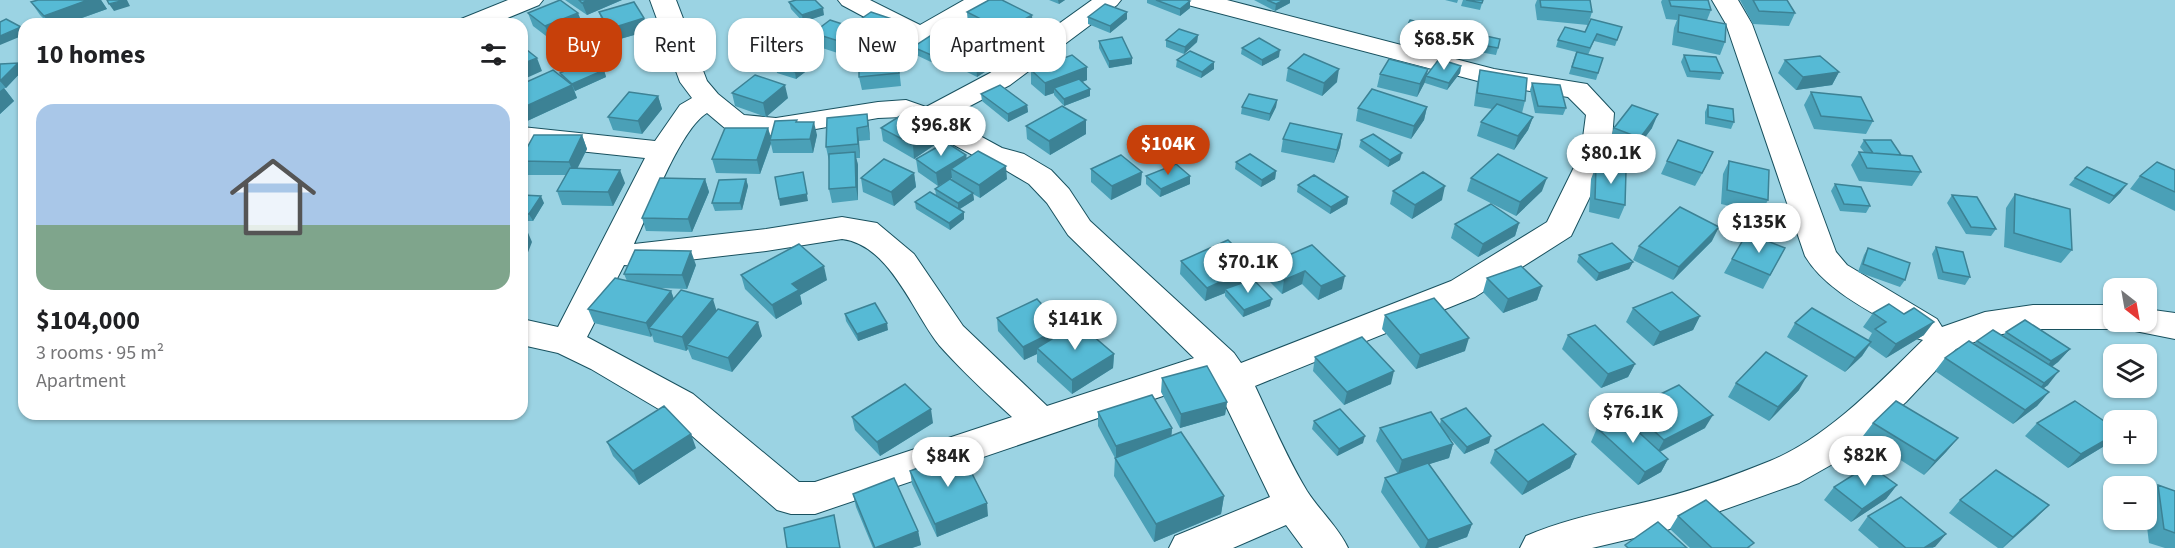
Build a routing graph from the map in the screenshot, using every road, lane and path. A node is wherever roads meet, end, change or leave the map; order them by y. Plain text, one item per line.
1 (530, 0) edge
2 (663, 0) edge
3 (851, 0) edge
4 (982, 0) edge
5 (1108, 0) edge
6 (1197, 0) edge
7 (1725, 0) edge
8 (485, 18) edge
9 (708, 100) junction
10 (926, 118) junction
11 (528, 137) edge
12 (663, 151) junction
13 (614, 253) junction
14 (2103, 317) edge
15 (2157, 323) edge
16 (2175, 326) edge
17 (528, 334) edge
18 (1944, 340) junction
19 (567, 342) junction
20 (1227, 371) junction
21 (1041, 422) junction
22 (1293, 505) junction
23 (1561, 544) edge
24 (1189, 548) edge
25 (1328, 548) edge

1 - 8 street
2 - 9 street
3 - 4 street
5 - 10 street
6 - 20 street
7 - 18 street
9 - 10 street
9 - 12 street
10 - 20 street
11 - 12 street
12 - 13 street
13 - 19 street
13 - 21 street
14 - 18 street
15 - 16 street
17 - 19 street
18 - 23 street
19 - 21 street
20 - 21 street
20 - 22 street
22 - 24 street
22 - 25 street

